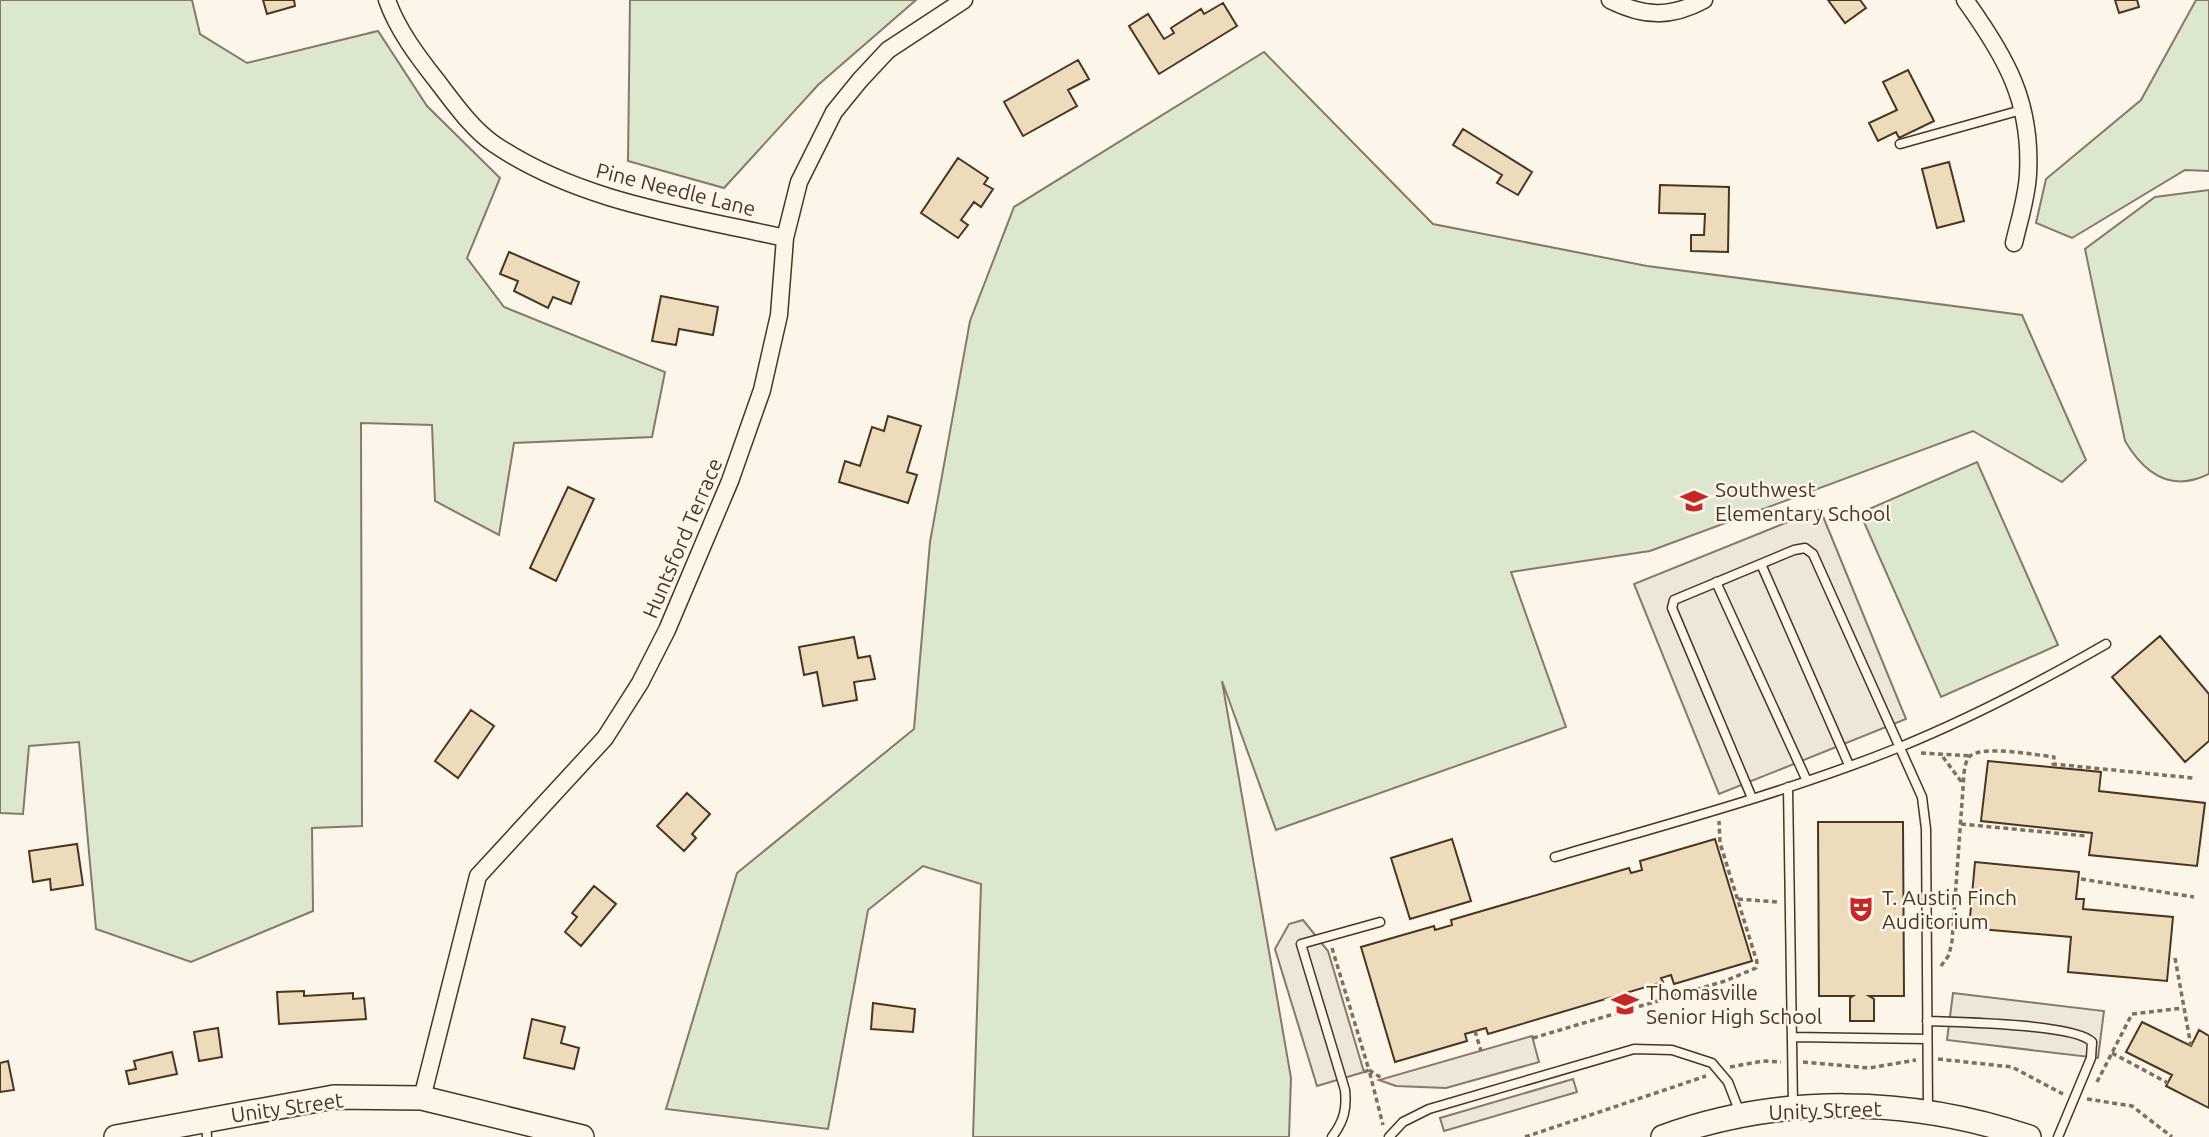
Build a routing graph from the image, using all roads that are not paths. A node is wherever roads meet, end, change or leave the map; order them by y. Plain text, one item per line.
1 (387, 0) edge
2 (964, 0) edge
3 (1610, 0) edge
4 (1704, 0) edge
5 (1965, 0) edge
6 (2025, 109) junction
7 (1900, 144) dead end
8 (785, 238) junction
9 (2014, 243) dead end
10 (1761, 564) junction
11 (1716, 582) junction
12 (2106, 644) dead end
13 (1899, 747) junction
14 (1849, 765) junction
15 (1807, 781) junction
16 (1788, 787) junction
17 (1752, 798) junction
18 (1555, 857) dead end
19 (1380, 922) dead end
20 (1927, 1020) junction
21 (1792, 1037) junction
22 (1927, 1039) junction
23 (422, 1098) junction
24 (1793, 1109) junction
25 (1928, 1112) junction
26 (1741, 1116) junction
27 (206, 1128) edge
28 (116, 1137) edge
29 (582, 1137) edge
30 (1332, 1137) edge
31 (1387, 1137) edge
32 (1663, 1137) edge
33 (2029, 1137) edge
34 (2058, 1137) edge

1 - 8 street, Pine Needle Lane
2 - 8 street, Huntsford Terrace
3 - 4 street
5 - 6 street
6 - 7 lane
6 - 9 street
8 - 23 street, Huntsford Terrace
10 - 11 lane
10 - 13 lane
10 - 14 lane
11 - 15 lane
11 - 17 lane
12 - 13 lane
13 - 14 lane
13 - 20 lane
14 - 15 lane
15 - 16 lane
16 - 17 lane
16 - 21 lane
17 - 18 lane
19 - 30 lane
20 - 22 lane
20 - 34 lane
21 - 22 lane
21 - 24 lane
22 - 25 lane
23 - 27 street, Unity Street
23 - 29 street, Unity Street
24 - 25 street, Unity Street
24 - 26 street, Unity Street
25 - 33 street, Unity Street
26 - 31 lane
26 - 32 street, Unity Street
27 - 28 street, Unity Street

